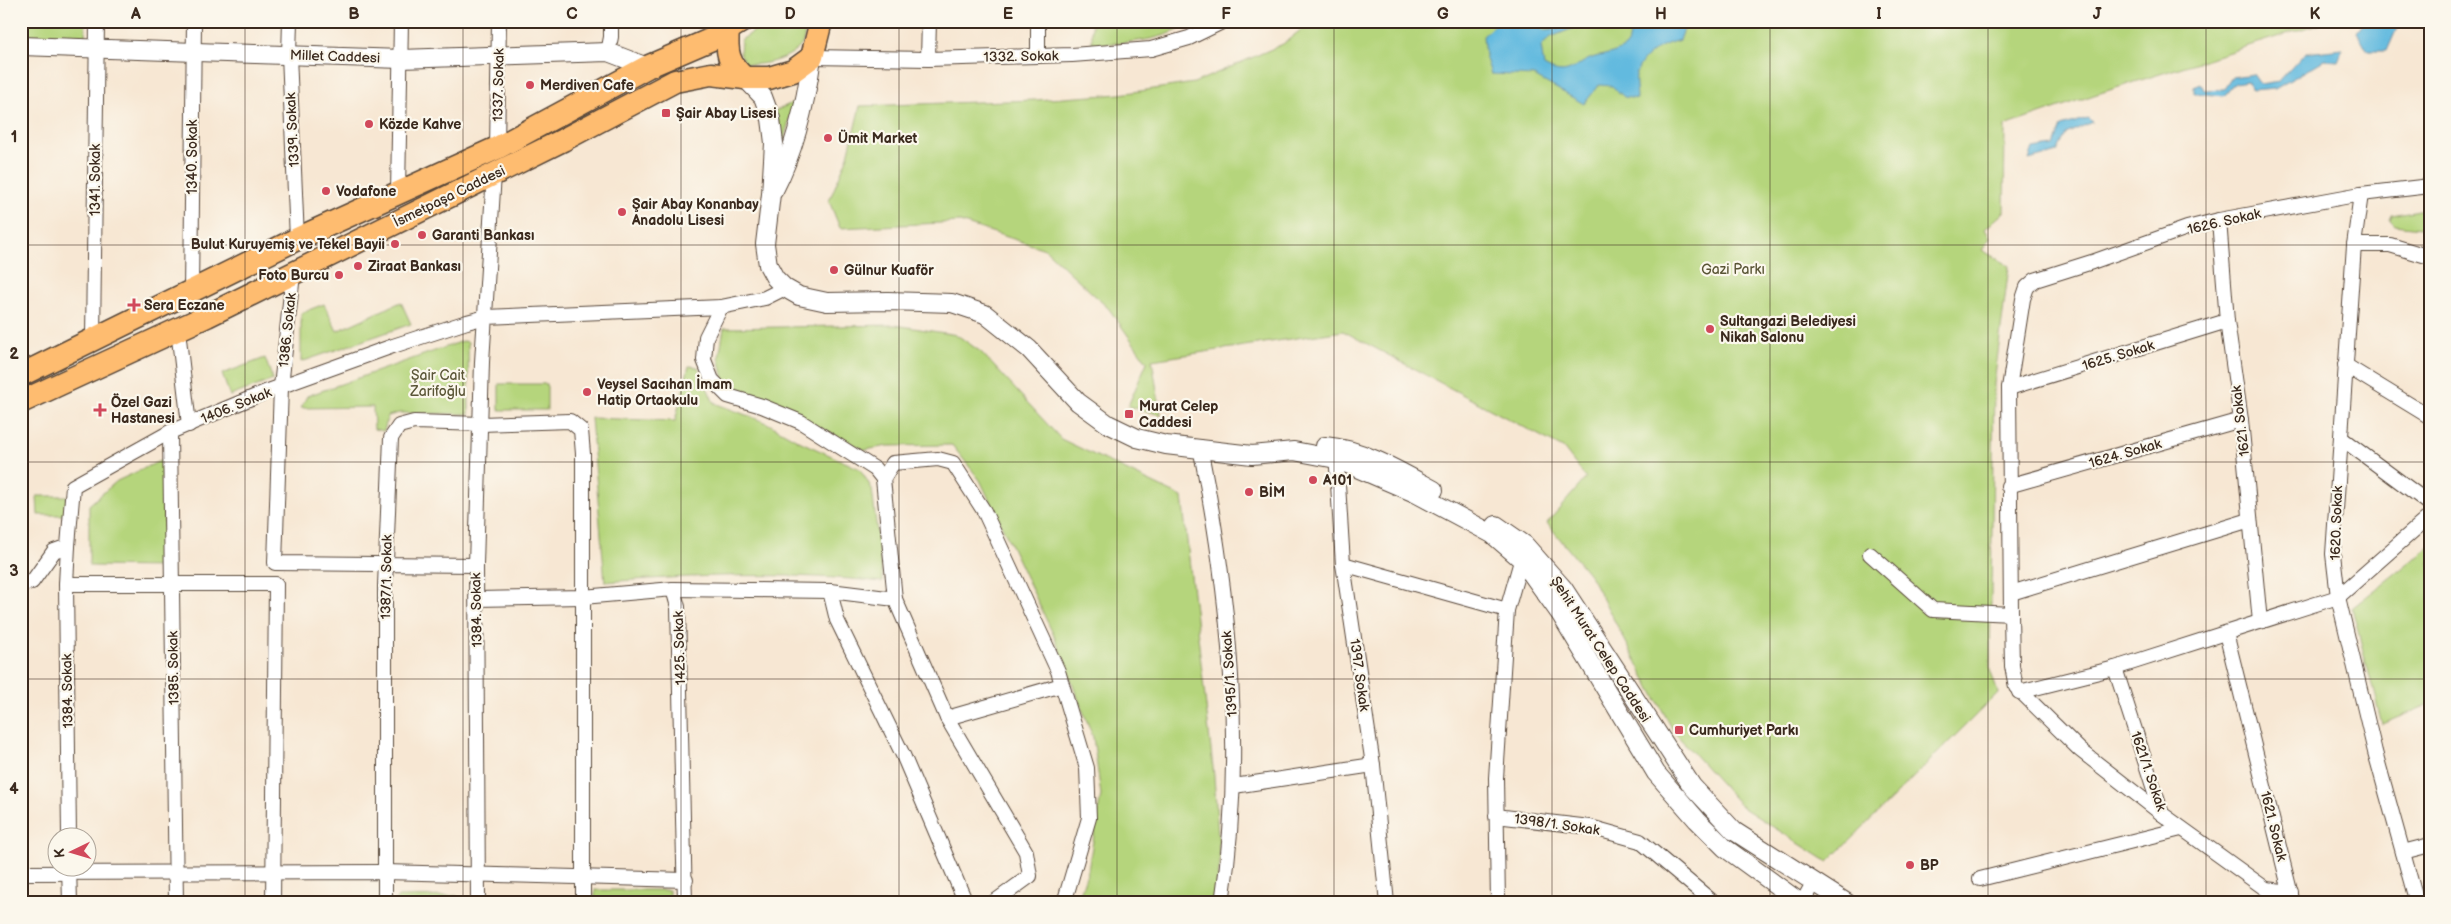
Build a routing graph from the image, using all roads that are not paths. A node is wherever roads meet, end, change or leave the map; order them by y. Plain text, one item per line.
1 (97, 21) edge
2 (194, 21) edge
3 (290, 21) edge
4 (401, 21) edge
5 (499, 21) edge
6 (612, 21) edge
7 (821, 21) edge
8 (929, 21) edge
9 (1038, 21) edge
10 (1224, 21) edge
11 (724, 28) edge
12 (21, 46) edge
13 (96, 48) junction
14 (193, 52) junction
15 (608, 52) junction
16 (289, 55) junction
17 (498, 56) junction
18 (1038, 56) junction
19 (812, 57) junction
20 (401, 59) junction
21 (928, 59) junction
22 (647, 67) junction
23 (745, 78) junction
24 (497, 148) junction
25 (494, 174) junction
26 (2430, 186) edge
27 (398, 192) junction
28 (772, 194) junction
29 (2361, 194) junction
30 (2220, 220) junction
31 (297, 239) junction
32 (2354, 245) junction
33 (2430, 257) edge
34 (293, 274) junction
35 (785, 288) junction
36 (191, 292) junction
37 (721, 307) junction
38 (486, 317) junction
39 (2227, 321) junction
40 (178, 330) junction
41 (93, 338) junction
42 (2345, 365) junction
43 (21, 375) edge
44 (281, 387) junction
45 (2010, 388) junction
46 (21, 402) edge
47 (2430, 417) edge
48 (2241, 420) junction
49 (482, 424) junction
50 (189, 425) junction
51 (170, 432) junction
52 (2341, 438) junction
53 (1200, 447) junction
54 (1336, 453) junction
55 (883, 479) junction
56 (2008, 486) junction
57 (2430, 504) edge
58 (2430, 516) edge
59 (2250, 520) junction
60 (68, 546) junction
61 (1523, 552) junction
62 (1870, 554) dead end
63 (275, 564) junction
64 (1343, 564) junction
65 (386, 565) junction
66 (476, 565) junction
67 (21, 584) edge
68 (66, 584) junction
69 (172, 584) junction
70 (276, 584) junction
71 (673, 589) junction
72 (830, 591) junction
73 (2011, 593) junction
74 (583, 597) junction
75 (2338, 597) junction
76 (477, 599) junction
77 (895, 599) junction
78 (1507, 610) junction
79 (2011, 614) junction
80 (2260, 622) junction
81 (2226, 633) junction
82 (2116, 668) junction
83 (1062, 685) junction
84 (2019, 692) junction
85 (946, 718) junction
86 (1373, 765) junction
87 (1234, 786) junction
88 (2162, 814) junction
89 (1496, 816) junction
90 (69, 826) edge
91 (2182, 829) junction
92 (2430, 845) edge
93 (2404, 852) junction
94 (98, 870) edge
95 (48, 871) edge
96 (176, 872) junction
97 (272, 872) junction
98 (385, 872) junction
99 (21, 873) edge
100 (69, 876) edge
101 (478, 876) junction
102 (583, 878) junction
103 (1980, 879) dead end
104 (686, 880) junction
105 (1813, 883) junction
106 (2292, 898) edge
107 (70, 903) edge
108 (176, 903) edge
109 (273, 903) edge
110 (385, 903) edge
111 (478, 903) edge
112 (583, 903) edge
113 (685, 903) edge
114 (966, 903) edge
115 (993, 903) edge
116 (1064, 903) edge
117 (1222, 903) edge
118 (1387, 903) edge
119 (1498, 903) edge
120 (1714, 903) edge
121 (1801, 903) edge
122 (1847, 903) edge
123 (2417, 903) edge

1 - 13 street, 1341. Sokak
2 - 14 street, 1340. Sokak
3 - 16 street, 1339. Sokak
4 - 20 street
5 - 17 street, 1337. Sokak
6 - 15 street
7 - 19 main road
8 - 21 street
9 - 18 street
10 - 18 street, 1332. Sokak
11 - 22 main road, İsmetpaşa Caddesi
11 - 23 main road
12 - 13 street, Millet Caddesi
13 - 14 street, Millet Caddesi
13 - 41 street, 1341. Sokak
14 - 16 street, Millet Caddesi
14 - 36 street, 1340. Sokak
15 - 17 street, Millet Caddesi
15 - 22 street, Millet Caddesi
16 - 20 street, Millet Caddesi
16 - 31 street, 1339. Sokak
17 - 20 street, Millet Caddesi
17 - 24 street, 1337. Sokak
18 - 21 street, 1332. Sokak
19 - 21 street, 1332. Sokak
19 - 23 main road, İsmetpaşa Caddesi
19 - 28 street
20 - 27 street
22 - 24 main road, İsmetpaşa Caddesi
23 - 25 main road, İsmetpaşa Caddesi
23 - 28 street
24 - 27 main road, İsmetpaşa Caddesi
25 - 34 main road, İsmetpaşa Caddesi
25 - 38 street, 1384. Sokak
26 - 29 street, 1626. Sokak
27 - 31 main road, İsmetpaşa Caddesi
28 - 35 street, Şehit Murat Celep Caddesi
29 - 30 street, 1626. Sokak
29 - 32 street, 1620. Sokak
30 - 39 street, 1621. Sokak
30 - 45 street, 1626. Sokak
31 - 36 main road, İsmetpaşa Caddesi
32 - 33 street
32 - 42 street, 1620. Sokak
34 - 40 main road, İsmetpaşa Caddesi
34 - 44 street, 1386. Sokak
35 - 37 street
35 - 53 street, Şehit Murat Celep Caddesi
36 - 41 main road, İsmetpaşa Caddesi
37 - 38 street
37 - 55 street
38 - 44 street, 1406. Sokak
38 - 49 street, 1384. Sokak
39 - 45 street, 1625. Sokak
39 - 48 street, 1621. Sokak
40 - 46 main road, İsmetpaşa Caddesi
40 - 50 street
41 - 43 main road, İsmetpaşa Caddesi
42 - 47 street
42 - 52 street, 1620. Sokak
44 - 50 street, 1406. Sokak
44 - 63 street, 1386. Sokak
45 - 56 street
48 - 56 street, 1624. Sokak
48 - 59 street, 1621. Sokak
49 - 65 street, 1387/1. Sokak
49 - 66 street, 1384. Sokak
49 - 74 street, 1387/1. Sokak
50 - 51 street, 1406. Sokak
51 - 60 street, 1406. Sokak
51 - 69 street, 1385. Sokak
52 - 57 street
52 - 75 street, 1620. Sokak
53 - 54 street, Şehit Murat Celep Caddesi
53 - 87 street, 1395/1. Sokak
54 - 61 street, Şehit Murat Celep Caddesi
54 - 64 street, 1397. Sokak
55 - 77 street
55 - 83 street
56 - 73 street
58 - 75 street
59 - 73 street
59 - 80 street, 1621. Sokak
60 - 67 street
60 - 68 street, 1384. Sokak
61 - 78 street
61 - 105 street, Şehit Murat Celep Caddesi
61 - 121 street, Şehit Murat Celep Caddesi
62 - 79 street
63 - 65 street
63 - 70 street, 1386. Sokak
64 - 78 street
64 - 86 street, 1397. Sokak
65 - 66 street
65 - 98 street, 1387/1. Sokak
66 - 76 street, 1384. Sokak
68 - 69 street
68 - 90 street, 1384. Sokak
69 - 70 street
69 - 96 street, 1385. Sokak
70 - 97 street, 1386. Sokak
71 - 72 street
71 - 74 street
71 - 104 street, 1425. Sokak
72 - 77 street
72 - 114 street
73 - 79 street
74 - 76 street
74 - 102 street
75 - 80 street
75 - 93 street, 1620. Sokak
76 - 101 street, 1384. Sokak
77 - 85 street
78 - 89 street
79 - 84 street
80 - 81 street
81 - 82 street
81 - 106 street, 1621. Sokak
82 - 84 street
82 - 88 street, 1621/1. Sokak
83 - 85 street
83 - 116 street
84 - 88 street
85 - 115 street
86 - 87 street
86 - 118 street, 1397. Sokak
87 - 117 street, 1395/1. Sokak
88 - 91 street, 1621/1. Sokak
89 - 119 street
89 - 120 street, 1398/1. Sokak
91 - 103 street
91 - 106 street, 1621/1. Sokak
92 - 93 street
93 - 123 street, 1620. Sokak
94 - 96 street
95 - 99 street
96 - 97 street
96 - 108 street, 1385. Sokak
97 - 98 street
97 - 109 street, 1386. Sokak
98 - 101 street
98 - 110 street, 1387/1. Sokak
100 - 107 street
101 - 102 street
101 - 111 street, 1384. Sokak
102 - 104 street
102 - 112 street
104 - 113 street, 1425. Sokak
105 - 121 street
105 - 122 street, Şehit Murat Celep Caddesi

